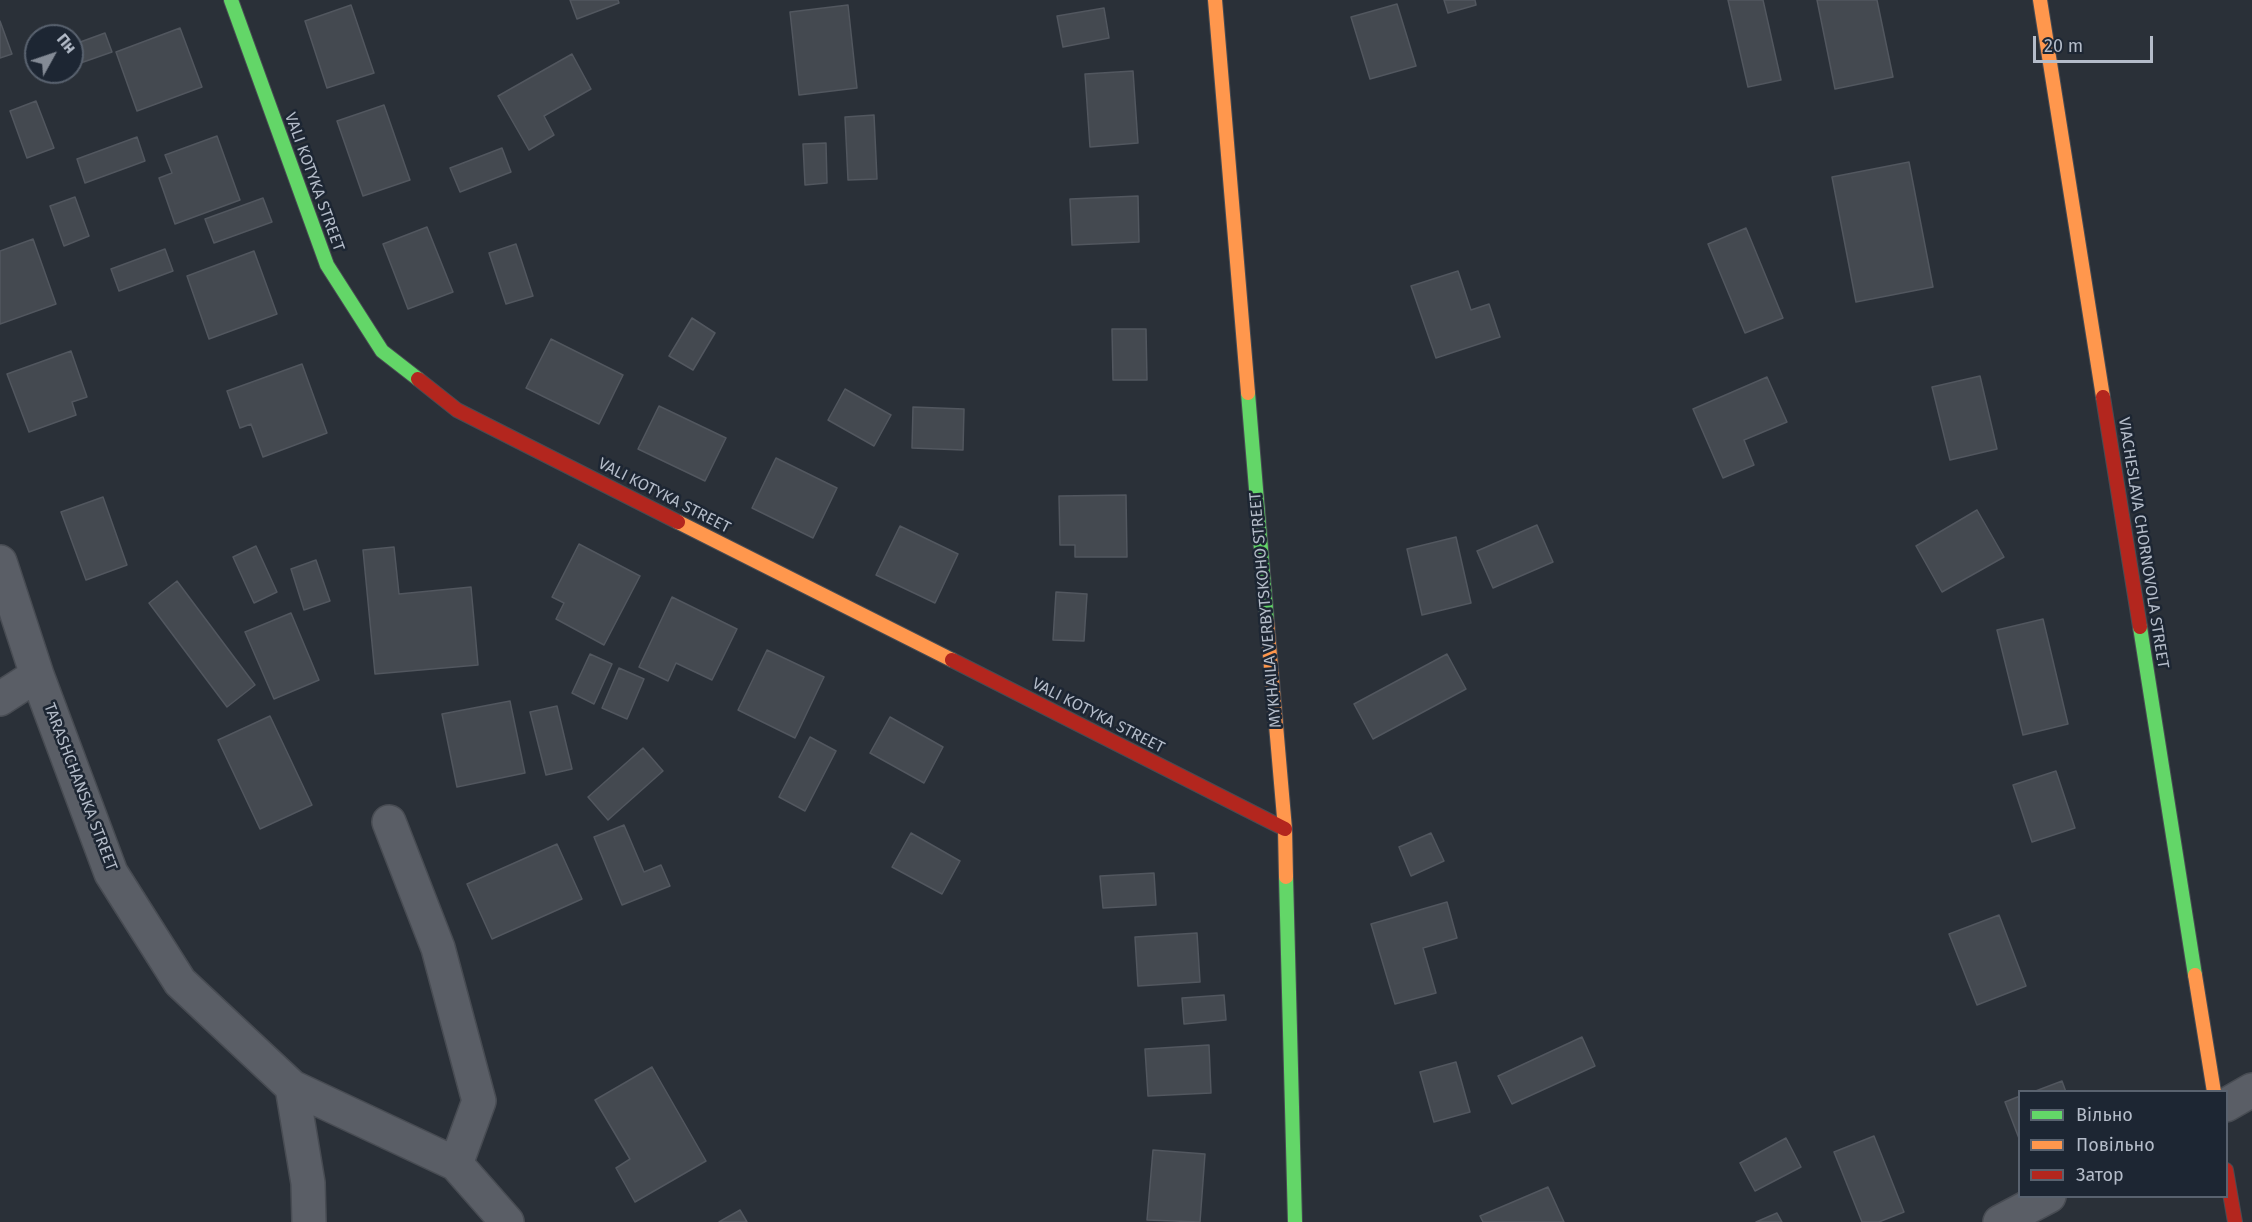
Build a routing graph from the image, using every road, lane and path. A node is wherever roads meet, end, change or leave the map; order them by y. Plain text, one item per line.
1 (231, 0) edge
2 (1215, 0) edge
3 (2040, 0) edge
4 (0, 562) edge
5 (36, 675) junction
6 (0, 699) edge
7 (389, 822) dead end
8 (1285, 828) junction
9 (292, 1088) junction
10 (2214, 1090) edge
11 (2252, 1090) edge
12 (2228, 1104) edge
13 (456, 1164) junction
14 (2228, 1182) edge
15 (2047, 1198) edge
16 (309, 1222) edge
17 (507, 1222) edge
18 (1295, 1222) edge
19 (2000, 1222) edge
20 (2235, 1222) edge

1 - 8 street, VALI KOTYKA STREET
2 - 8 street, MYKHAILA VERBYTSKOHO STREET
3 - 10 street, VIACHESLAVA CHORNOVOLA STREET
4 - 5 street, TARASHCHANSKA STREET
5 - 6 street
5 - 9 street, TARASHCHANSKA STREET
7 - 13 street
8 - 18 street, MYKHAILA VERBYTSKOHO STREET
9 - 13 street, TARASHCHANSKA STREET
9 - 16 street
11 - 12 street
13 - 17 street, TARASHCHANSKA STREET
14 - 20 street
15 - 19 street

